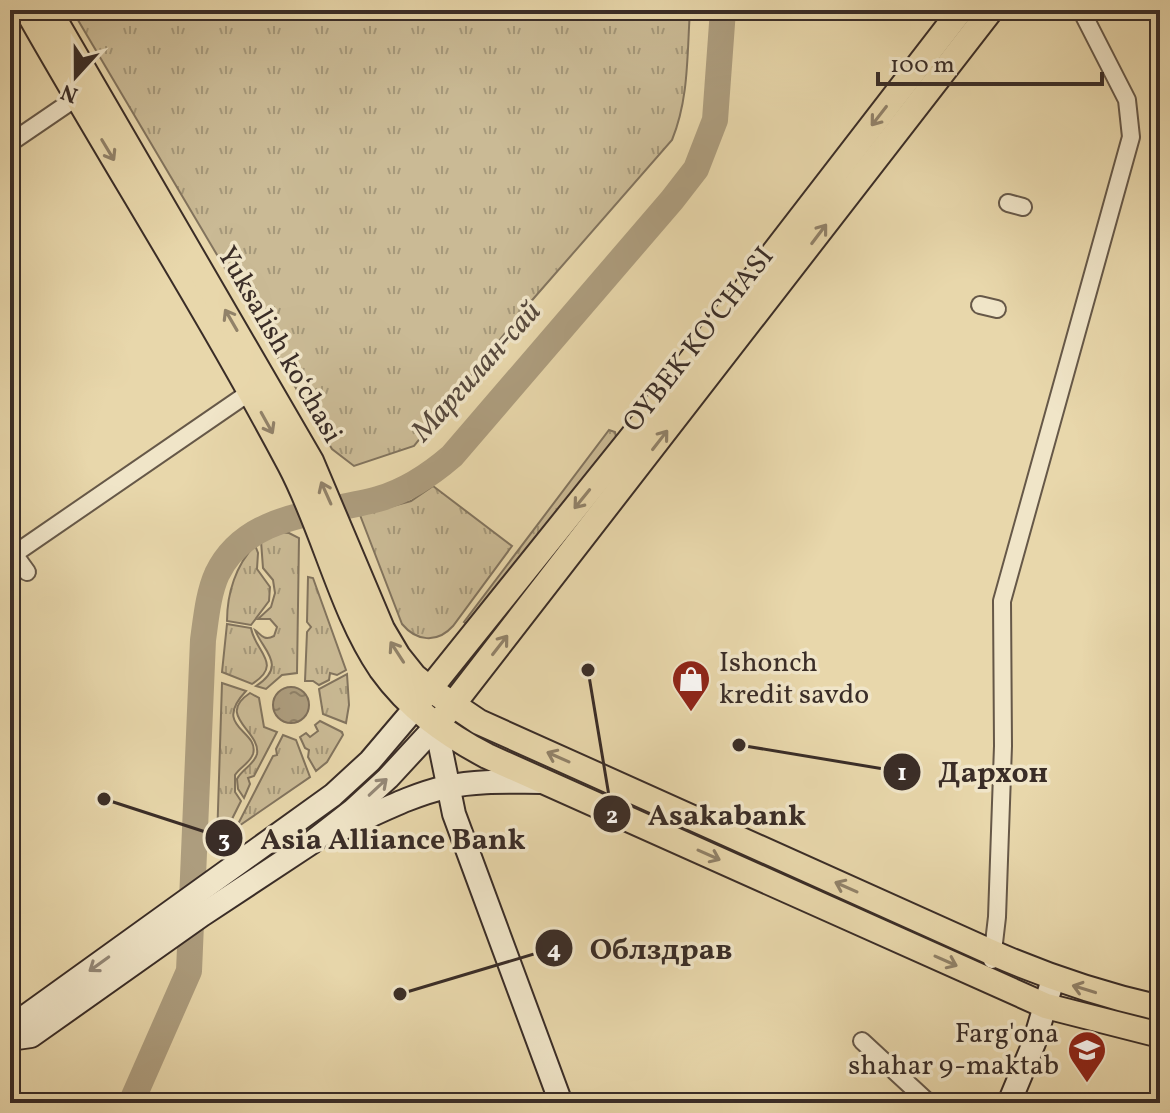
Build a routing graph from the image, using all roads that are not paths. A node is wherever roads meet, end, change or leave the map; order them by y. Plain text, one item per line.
1 (27, 10) edge
2 (49, 10) edge
3 (961, 10) edge
4 (991, 10) edge
5 (1081, 10) edge
6 (76, 98) junction
7 (10, 143) edge
8 (250, 392) junction
9 (302, 464) junction
10 (12, 556) edge
11 (27, 572) dead end
12 (422, 699) junction
13 (452, 706) junction
14 (436, 726) junction
15 (545, 782) junction
16 (447, 787) junction
17 (311, 843) junction
18 (993, 953) junction
19 (1053, 979) junction
20 (991, 981) junction
21 (1046, 1006) junction
22 (1160, 1008) edge
23 (1160, 1035) edge
24 (12, 1038) edge
25 (862, 1041) dead end
26 (561, 1103) edge
27 (929, 1103) edge
28 (1009, 1103) edge

1 - 6 main road, Yuksalish koʻchasi
9 -> 2 main road, Yuksalish koʻchasi
3 -> 12 main road, OYBEK KO‘CHASI
13 -> 4 main road, OYBEK KO‘CHASI
5 - 18 street
6 - 7 street
6 -> 8 main road, Yuksalish koʻchasi
8 -> 9 main road, Yuksalish koʻchasi
8 - 10 street
9 - 12 main road, Yuksalish koʻchasi
10 - 11 street
12 - 13 main road, Yuksalish koʻchasi
12 - 14 main road
12 -> 24 main road
13 - 14 main road, OYBEK KO‘CHASI
18 -> 13 main road, Yuksalish koʻchasi
14 - 15 main road
14 - 16 main road
17 -> 14 main road
15 - 16 main road
15 -> 20 main road
16 - 17 main road
16 - 26 main road
17 - 24 main road
18 - 19 main road, Yuksalish koʻchasi
18 - 20 street
19 - 21 main road
22 -> 19 main road, Yuksalish koʻchasi
20 - 21 main road
21 - 23 main road
21 - 28 main road
25 - 27 street

